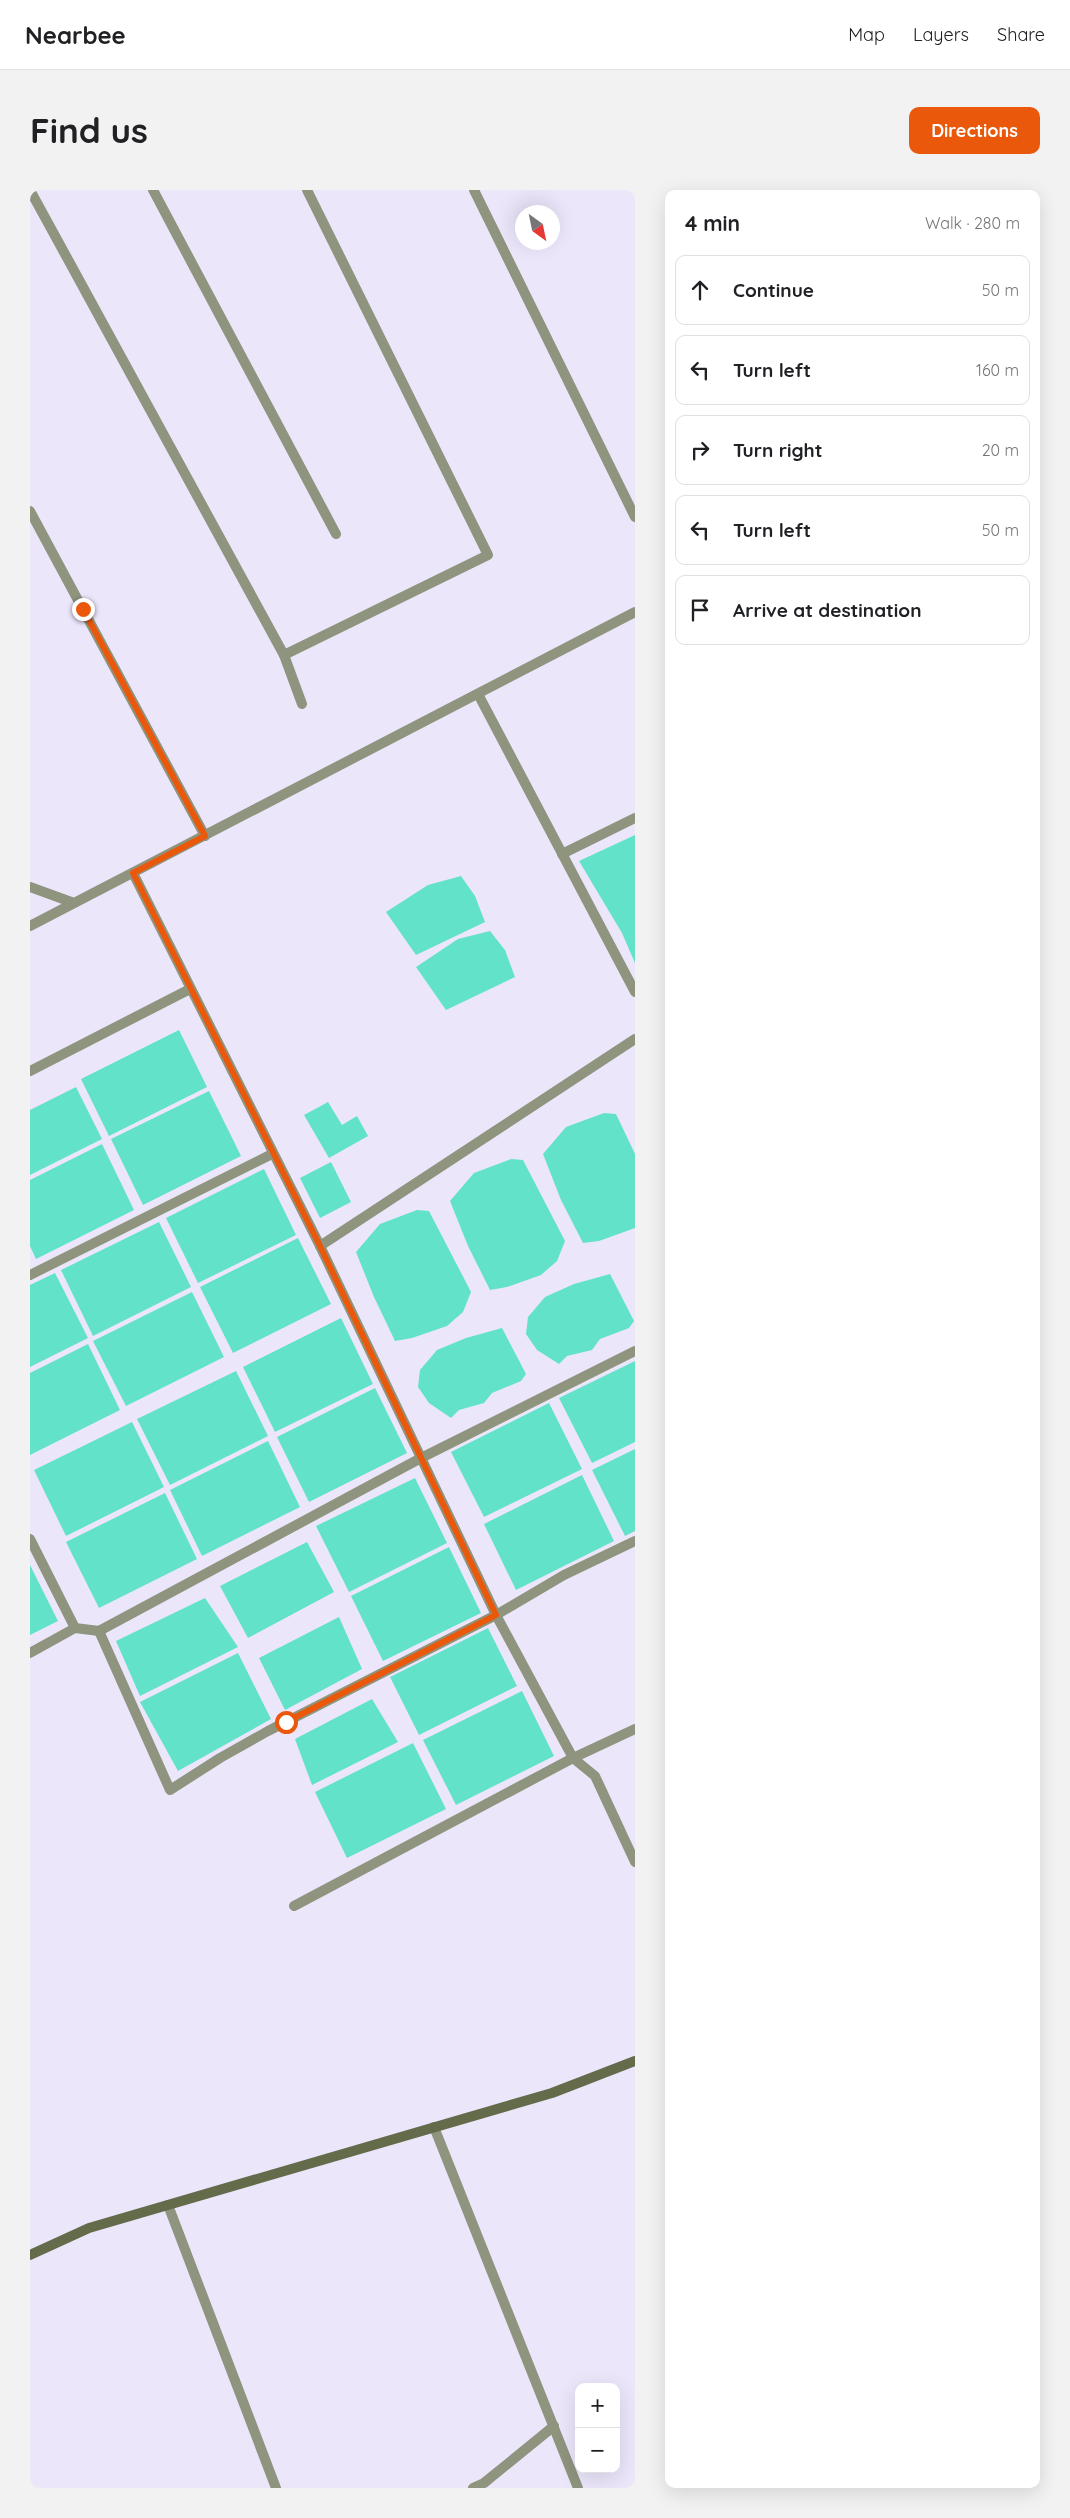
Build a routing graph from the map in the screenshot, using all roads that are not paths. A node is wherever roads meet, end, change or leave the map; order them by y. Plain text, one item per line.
1 (30, 190) edge
2 (153, 190) edge
3 (307, 190) edge
4 (474, 190) edge
5 (30, 511) edge
6 (635, 517) edge
7 (336, 534) dead end
8 (635, 612) edge
9 (284, 656) junction
10 (478, 694) junction
11 (302, 704) dead end
12 (635, 818) edge
13 (205, 836) junction
14 (562, 854) junction
15 (133, 873) junction
16 (30, 887) edge
17 (74, 903) junction
18 (30, 926) edge
19 (190, 989) junction
20 (635, 992) edge
21 (635, 1039) edge
22 (30, 1071) edge
23 (272, 1154) junction
24 (320, 1246) junction
25 (30, 1275) edge
26 (635, 1351) edge
27 (421, 1458) junction
28 (30, 1539) edge
29 (635, 1541) edge
30 (496, 1615) junction
31 (75, 1628) junction
32 (99, 1632) junction
33 (30, 1653) edge
34 (635, 1728) edge
35 (573, 1758) junction
36 (635, 1862) edge
37 (294, 1906) dead end
38 (635, 2061) edge
39 (434, 2127) junction
40 (168, 2205) junction
41 (30, 2255) edge
42 (554, 2426) junction
43 (276, 2488) edge
44 (473, 2488) edge
45 (578, 2488) edge

1 - 9 street
2 - 7 street
3 - 9 street
4 - 6 street
5 - 13 street
8 - 10 street
9 - 11 street
10 - 13 street
10 - 14 street
12 - 14 street
13 - 15 street
14 - 20 street
15 - 17 street
15 - 19 street
16 - 17 street
17 - 18 street
19 - 22 street
19 - 23 street
21 - 24 street
23 - 24 street
23 - 25 street
24 - 27 street
26 - 27 street
27 - 30 street
27 - 32 street
28 - 31 street
29 - 30 street
30 - 32 street
30 - 35 street
31 - 32 street
31 - 33 street
34 - 35 street
35 - 36 street
35 - 37 street
38 - 39 street
39 - 40 street
39 - 42 street
40 - 41 street
40 - 43 street
42 - 44 street
42 - 45 street

